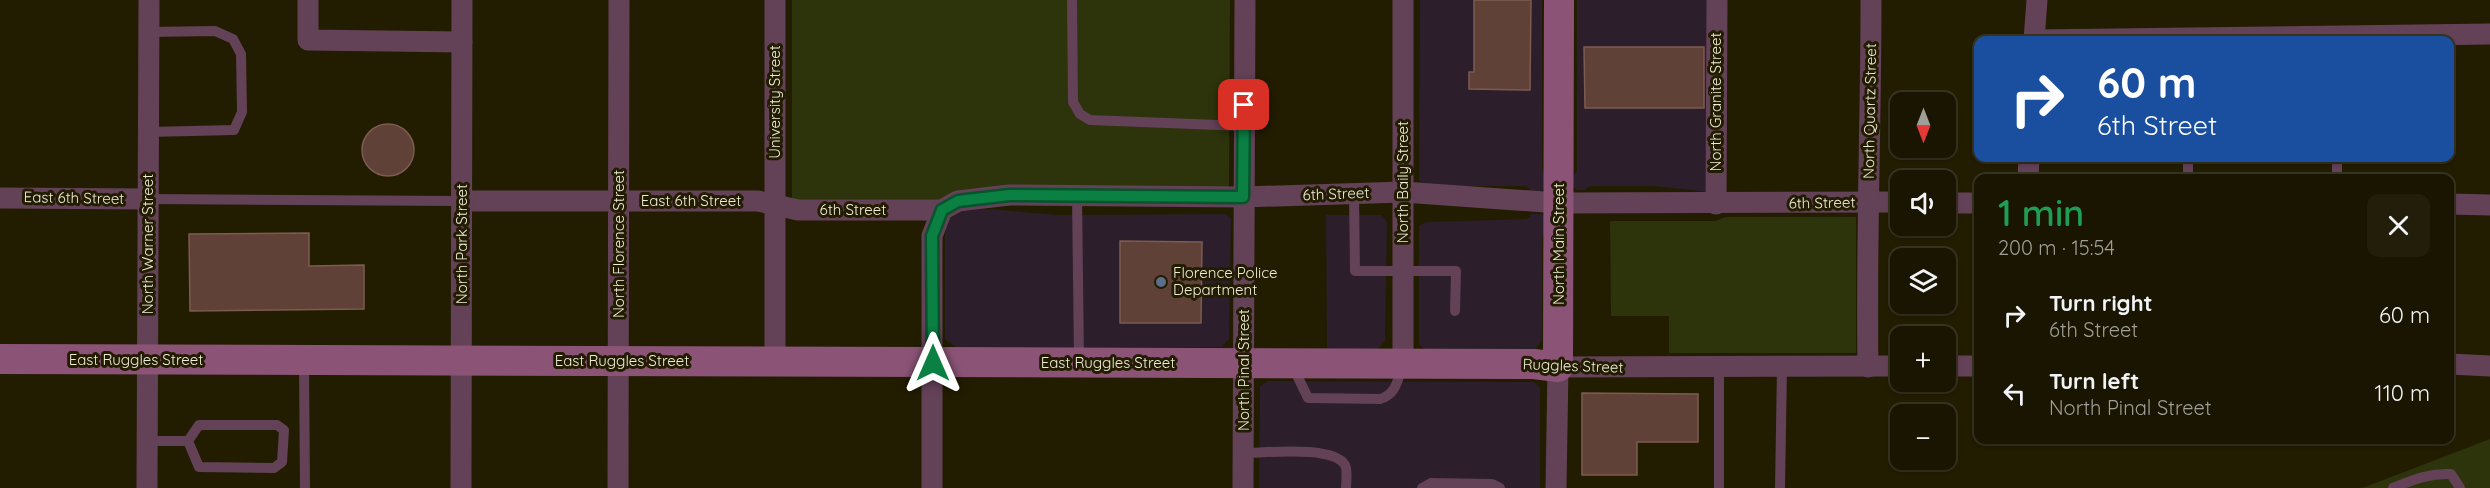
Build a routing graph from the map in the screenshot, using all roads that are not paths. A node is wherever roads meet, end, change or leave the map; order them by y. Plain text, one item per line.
1 (149, 0) edge
2 (308, 0) edge
3 (462, 0) edge
4 (620, 0) edge
5 (775, 0) edge
6 (1072, 0) edge
7 (1245, 0) edge
8 (1403, 0) edge
9 (1559, 0) edge
10 (1717, 0) edge
11 (1872, 0) edge
12 (2037, 0) edge
13 (149, 32) junction
14 (2490, 34) edge
15 (2034, 36) edge
16 (2427, 36) edge
17 (462, 42) junction
18 (1244, 126) junction
19 (148, 132) junction
20 (1403, 192) junction
21 (1354, 194) junction
22 (1077, 196) junction
23 (1243, 197) junction
24 (0, 198) edge
25 (148, 199) junction
26 (462, 201) junction
27 (620, 201) junction
28 (1868, 202) junction
29 (1890, 202) edge
30 (1559, 203) junction
31 (1956, 203) edge
32 (1974, 203) edge
33 (1716, 204) junction
34 (2454, 204) edge
35 (775, 205) junction
36 (2490, 205) edge
37 (942, 210) junction
38 (1403, 271) junction
39 (1455, 310) dead end
40 (0, 360) edge
41 (148, 360) junction
42 (304, 360) junction
43 (461, 360) junction
44 (618, 361) junction
45 (776, 362) junction
46 (933, 363) junction
47 (1079, 363) junction
48 (1245, 363) junction
49 (2454, 364) edge
50 (1402, 365) junction
51 (1890, 366) edge
52 (1956, 366) edge
53 (1974, 366) edge
54 (2490, 366) edge
55 (1558, 367) junction
56 (1782, 367) junction
57 (1868, 367) junction
58 (1719, 368) junction
59 (147, 441) junction
60 (188, 441) junction
61 (1243, 453) junction
62 (147, 488) edge
63 (305, 488) edge
64 (461, 488) edge
65 (618, 488) edge
66 (932, 488) edge
67 (1243, 488) edge
68 (1346, 488) edge
69 (1422, 488) edge
70 (1500, 488) edge
71 (1556, 488) edge
72 (1719, 488) edge
73 (1780, 488) edge
74 (2393, 488) edge
75 (2460, 488) edge

1 - 13 street, North Warner Street
2 - 17 street
3 - 17 street, North Park Street
4 - 27 street, North Florence Street
5 - 35 street, University Street
6 - 18 lane
7 - 18 street, North Pinal Street
8 - 20 street, North Baily Street
9 - 30 street, North Main Street
10 - 33 street, North Granite Street
11 - 28 street, North Quartz Street
12 - 15 street
13 - 19 street, North Warner Street
13 - 19 lane
14 - 16 street
17 - 26 street, North Park Street
18 - 23 street, North Pinal Street
19 - 25 street, North Warner Street
20 - 21 street, 6th Street
20 - 30 street, 6th Street
20 - 38 street, North Baily Street
21 - 23 street, 6th Street
21 - 38 lane
22 - 23 street, 6th Street
22 - 37 street, 6th Street
22 - 47 lane
23 - 48 street, North Pinal Street
24 - 25 street, East 6th Street
25 - 26 lane
25 - 41 street, North Warner Street
26 - 27 street, East 6th Street
26 - 43 street, North Park Street
27 - 35 street, East 6th Street
27 - 44 street, North Florence Street
28 - 29 street, 6th Street
28 - 33 street, 6th Street
28 - 57 street, North Quartz Street
30 - 33 street, 6th Street
30 - 55 street, North Main Street
31 - 32 street
34 - 36 street
35 - 37 street, 6th Street
35 - 45 street, University Street
37 - 46 street
38 - 39 lane
38 - 50 street, North Baily Street
40 - 41 street, East Ruggles Street
41 - 42 street, East Ruggles Street
41 - 59 street, North Warner Street
42 - 43 street, East Ruggles Street
42 - 63 lane
43 - 44 street, East Ruggles Street
43 - 64 street, North Park Street
44 - 45 street, East Ruggles Street
44 - 65 street, North Florence Street
45 - 46 street, East Ruggles Street
46 - 47 street, East Ruggles Street
46 - 66 street
47 - 48 street, East Ruggles Street
48 - 50 street, Ruggles Street
48 - 61 street, North Pinal Street
49 - 54 street
50 - 55 street, Ruggles Street
51 - 57 street, Ruggles Street
52 - 53 street
55 - 58 street, Ruggles Street
55 - 71 street, North Main Street
56 - 57 street, Ruggles Street
56 - 58 street, Ruggles Street
56 - 73 lane
58 - 72 lane
59 - 60 lane
59 - 62 street, North Warner Street
60 - 60 lane
61 - 67 street, North Pinal Street
61 - 68 lane
69 - 70 lane
74 - 75 lane

